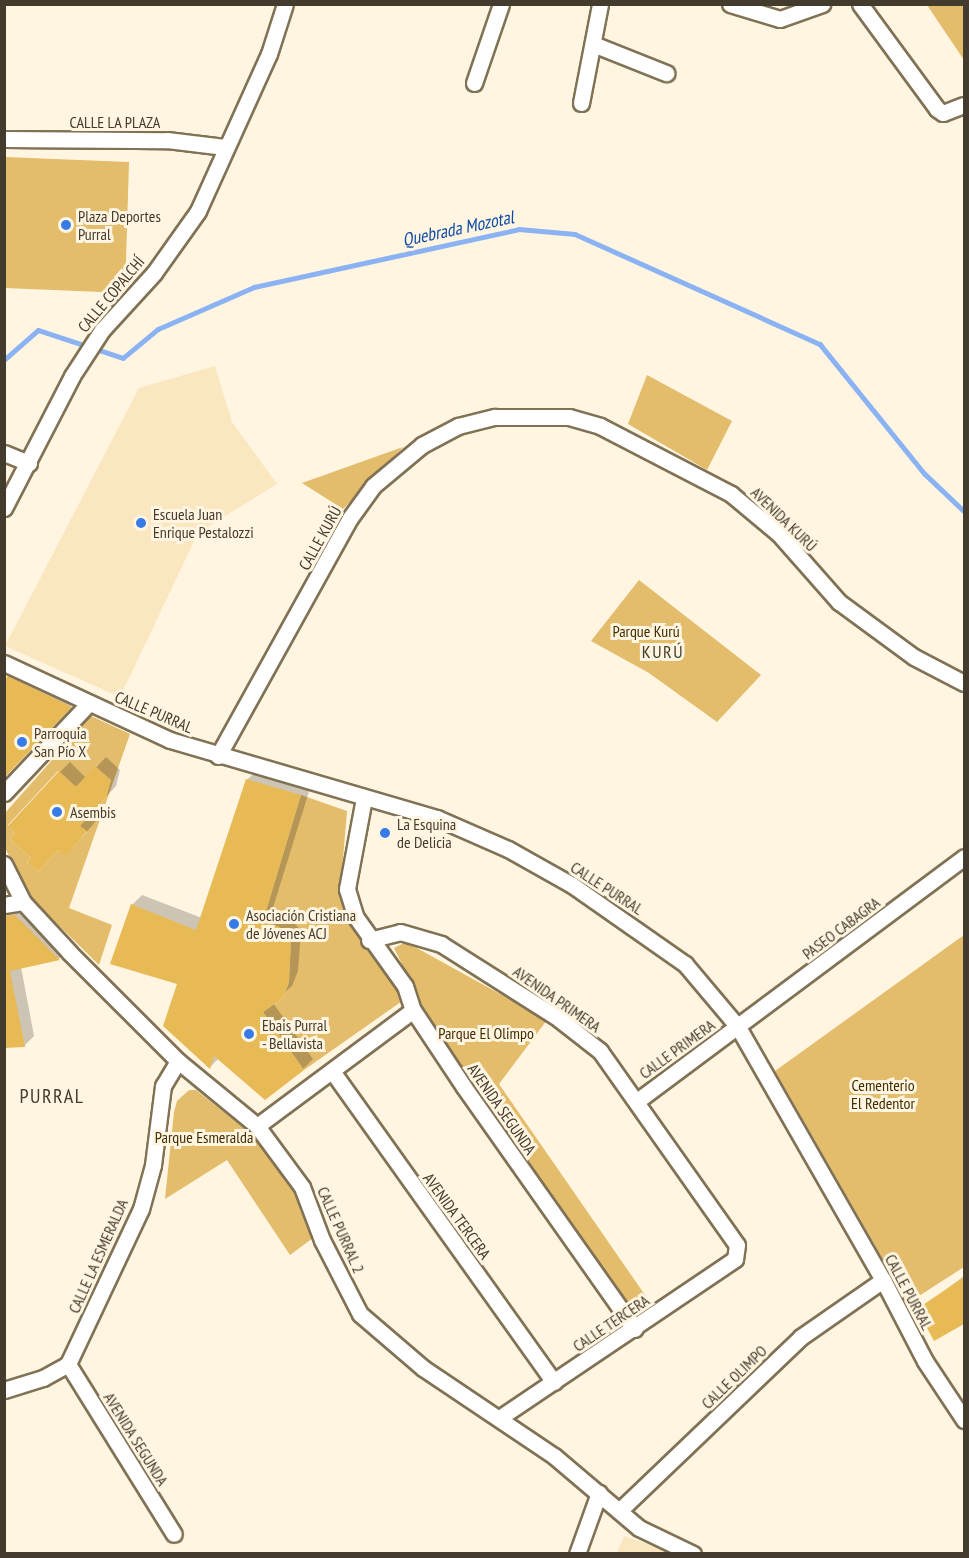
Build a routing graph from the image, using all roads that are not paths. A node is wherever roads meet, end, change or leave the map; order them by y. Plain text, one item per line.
1 (285, 4) edge
2 (501, 4) edge
3 (600, 4) edge
4 (730, 4) edge
5 (822, 4) edge
6 (860, 4) edge
7 (592, 44) junction
8 (666, 73) dead end
9 (474, 83) dead end
10 (581, 103) dead end
11 (964, 105) edge
12 (4, 139) edge
13 (225, 147) junction
14 (520, 415) joint
15 (4, 453) edge
16 (29, 463) junction
17 (4, 508) edge
18 (4, 663) edge
19 (964, 683) edge
20 (88, 703) junction
21 (218, 756) junction
22 (4, 794) edge
23 (364, 798) junction
24 (964, 857) edge
25 (4, 864) edge
26 (23, 902) junction
27 (4, 905) edge
28 (369, 940) junction
29 (413, 1011) junction
30 (738, 1027) junction
31 (178, 1061) junction
32 (332, 1071) junction
33 (637, 1101) junction
34 (257, 1126) junction
35 (738, 1253) joint
36 (883, 1280) junction
37 (635, 1329) junction
38 (68, 1364) junction
39 (554, 1382) junction
40 (4, 1390) edge
41 (499, 1418) junction
42 (964, 1420) edge
43 (599, 1493) junction
44 (619, 1511) junction
45 (174, 1534) dead end
46 (577, 1554) edge
47 (693, 1554) edge

1 - 13 street, CALLE COPALCHÍ
2 - 9 street
3 - 7 street
4 - 5 street
6 - 11 street
7 - 8 street
7 - 10 street
12 - 13 street, CALLE LA PLAZA
13 - 16 street, CALLE COPALCHÍ
14 - 19 street, AVENIDA KURÚ
14 - 21 street, CALLE KURÚ
15 - 16 street
16 - 17 street, CALLE COPALCHÍ
18 - 20 street, CALLE PURRAL
20 - 21 street, CALLE PURRAL
20 - 22 street
21 - 23 street, CALLE PURRAL
23 - 28 street, AVENIDA SEGUNDA
23 - 30 street, CALLE PURRAL
24 - 30 street, PASEO CABAGRA
25 - 26 street, CALLE PURRAL 2
26 - 27 street
26 - 31 street, CALLE PURRAL 2
28 - 29 street, AVENIDA SEGUNDA
28 - 33 street, AVENIDA PRIMERA
29 - 32 street
29 - 37 street, AVENIDA SEGUNDA
30 - 33 street, CALLE PRIMERA
30 - 36 street, CALLE PURRAL
31 - 34 street, CALLE PURRAL 2
31 - 38 street, CALLE LA ESMERALDA
32 - 34 street
32 - 39 street, AVENIDA TERCERA
33 - 35 street, AVENIDA PRIMERA
34 - 41 street, CALLE PURRAL 2
35 - 37 street, CALLE TERCERA
36 - 42 street, CALLE PURRAL
36 - 44 street, CALLE OLIMPO
37 - 39 street, CALLE TERCERA
38 - 40 street
38 - 45 street, AVENIDA SEGUNDA
39 - 41 street, CALLE TERCERA
41 - 43 street, CALLE PURRAL 2
43 - 44 street, CALLE PURRAL 2
43 - 46 street
44 - 47 street, CALLE PURRAL 2

